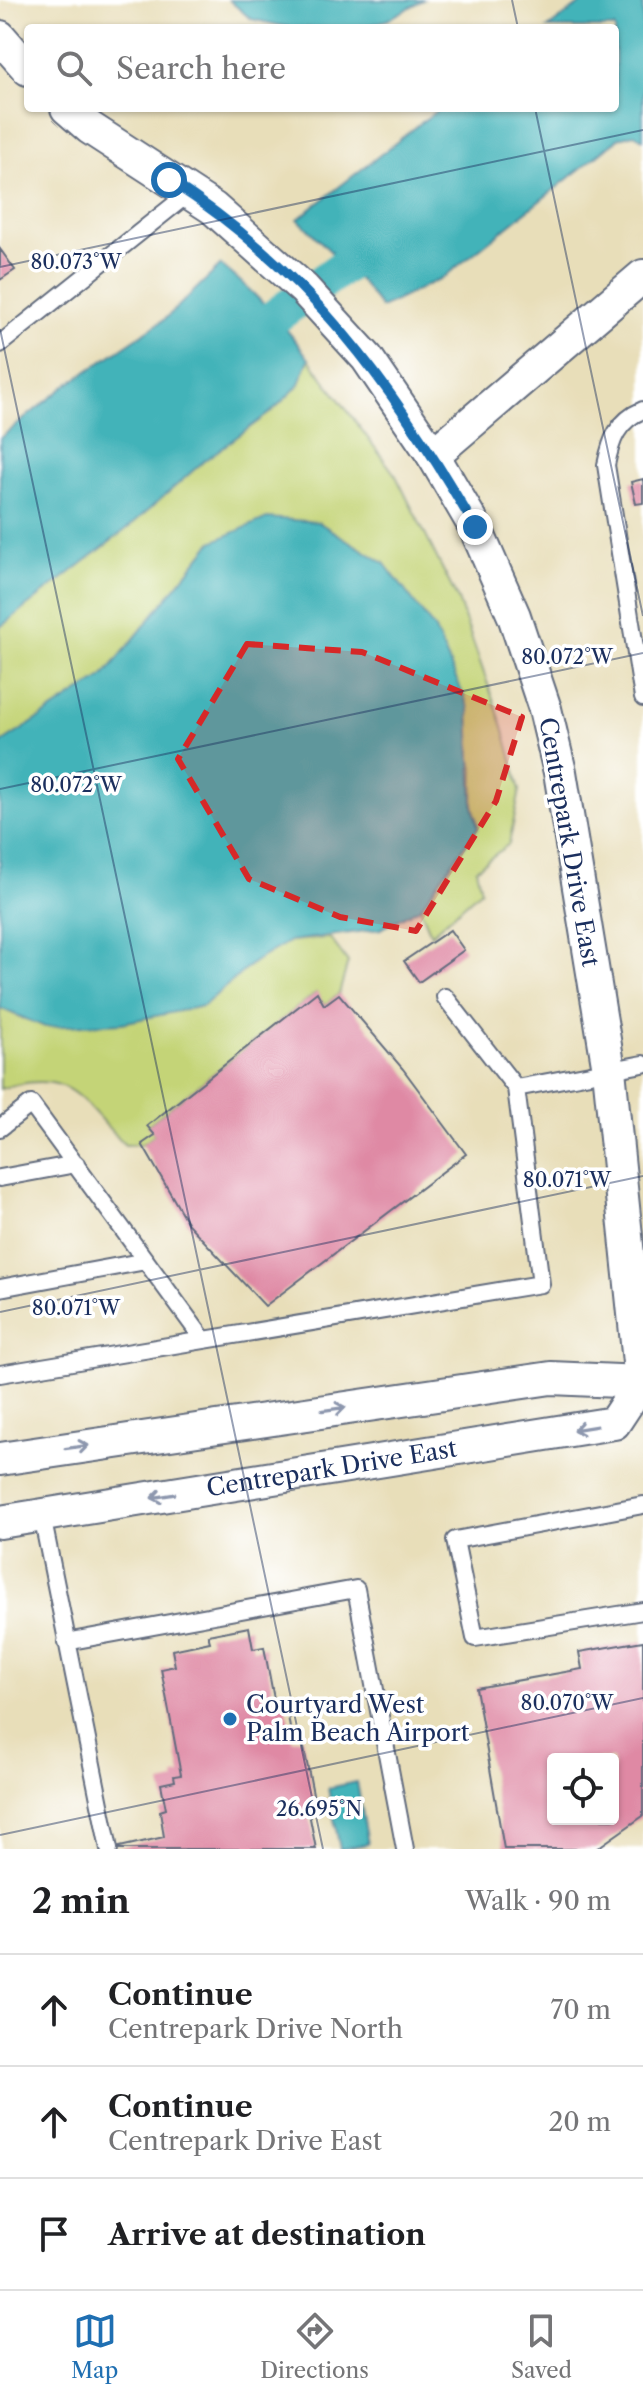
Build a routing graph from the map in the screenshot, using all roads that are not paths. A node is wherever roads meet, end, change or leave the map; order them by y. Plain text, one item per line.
1 (0, 37) edge
2 (24, 64) edge
3 (72, 112) edge
4 (201, 201) junction
5 (643, 276) edge
6 (0, 344) edge
7 (643, 410) edge
8 (433, 455) junction
9 (643, 698) edge
10 (445, 997) dead end
11 (643, 1064) edge
12 (609, 1070) junction
13 (516, 1088) junction
14 (0, 1128) edge
15 (76, 1164) junction
16 (0, 1178) edge
17 (146, 1261) junction
18 (0, 1288) edge
19 (203, 1339) junction
20 (0, 1374) edge
21 (642, 1396) edge
22 (0, 1459) edge
23 (643, 1505) edge
24 (42, 1516) junction
25 (0, 1522) edge
26 (643, 1611) edge
27 (66, 1642) junction
28 (109, 1849) edge
29 (405, 1849) edge

1 - 2 street
3 - 4 street, Centrepark Drive East
4 - 6 lane
4 - 8 street, Centrepark Drive East
5 - 8 street
7 - 9 lane
8 - 12 street, Centrepark Drive East
10 - 13 lane
11 - 12 lane
12 - 13 lane
12 - 21 street, Centrepark Drive East
13 - 19 lane
14 - 15 lane
15 - 16 lane
15 - 17 lane
17 - 18 lane
17 - 19 lane
19 - 20 lane
22 -> 21 street
21 -> 24 street, Centrepark Drive East
23 - 26 lane
24 - 25 street, Centrepark Drive East
24 - 27 lane
27 - 28 lane
27 - 29 lane

